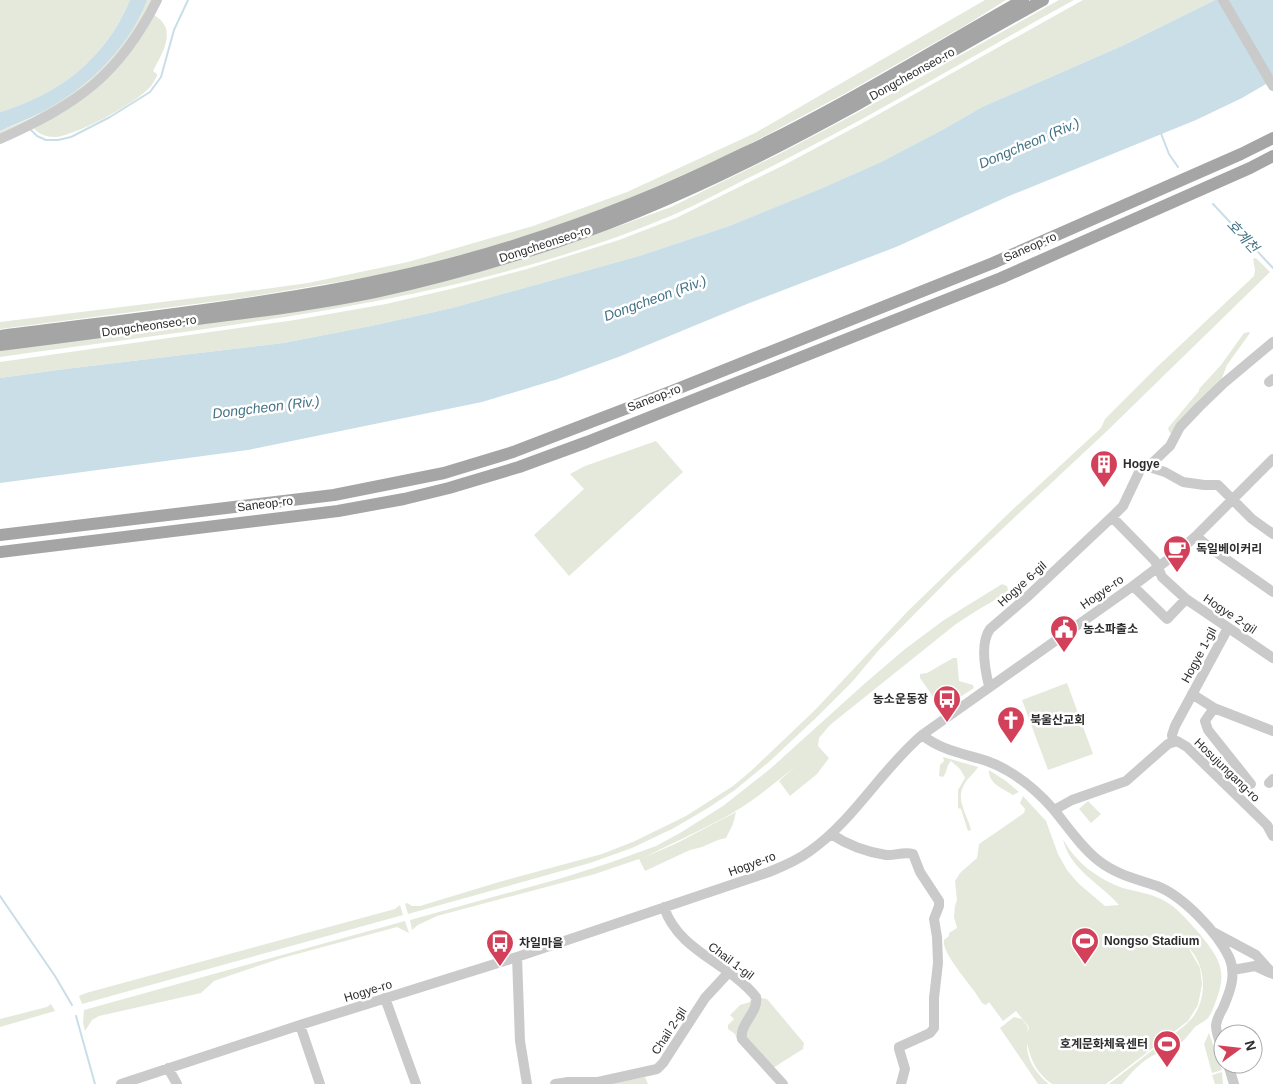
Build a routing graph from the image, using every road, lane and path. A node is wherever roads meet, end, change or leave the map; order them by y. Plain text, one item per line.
1 (157, 0) edge
2 (1023, 0) edge
3 (1043, 0) edge
4 (1223, 0) edge
5 (1273, 86) edge
6 (1273, 138) edge
7 (0, 139) edge
8 (1273, 156) edge
9 (0, 336) edge
10 (1273, 342) edge
11 (0, 345) edge
12 (1273, 458) edge
13 (1149, 466) junction
14 (1232, 499) junction
15 (1112, 517) junction
16 (1273, 534) edge
17 (0, 535) edge
18 (1196, 536) junction
19 (0, 552) edge
20 (1158, 567) junction
21 (1133, 586) junction
22 (1273, 592) edge
23 (1186, 599) junction
24 (1228, 628) junction
25 (1273, 658) edge
26 (989, 686) junction
27 (1192, 694) junction
28 (1214, 708) junction
29 (1273, 731) edge
30 (922, 735) junction
31 (1173, 742) junction
32 (1252, 784) dead end
33 (1054, 810) junction
34 (831, 834) junction
35 (1273, 836) edge
36 (664, 907) junction
37 (1211, 931) junction
38 (517, 957) junction
39 (1232, 970) junction
40 (729, 972) junction
41 (1273, 975) edge
42 (385, 998) junction
43 (1216, 1024) edge
44 (300, 1025) junction
45 (168, 1068) junction
46 (605, 1082) edge
47 (121, 1084) edge
48 (177, 1084) edge
49 (320, 1084) edge
50 (416, 1084) edge
51 (526, 1084) edge
52 (555, 1084) edge
53 (783, 1084) edge
54 (901, 1084) edge

1 - 7 street
2 - 9 main road, Dongcheonseo-ro
3 - 11 main road, Dongcheonseo-ro
4 - 5 street
6 - 17 main road, Saneop-ro
8 - 19 main road, Saneop-ro
10 - 13 street, Hogye 6-gil
12 - 14 street, Hogye-ro
13 - 14 street
13 - 15 street, Hogye 6-gil
14 - 16 street
14 - 18 street, Hogye-ro
15 - 20 street
15 - 26 street, Hogye 6-gil
18 - 20 street, Hogye-ro
18 - 22 street
20 - 21 street, Hogye-ro
20 - 23 street
21 - 23 street, Hogye 2-gil
21 - 26 street, Hogye-ro
23 - 24 street, Hogye 2-gil
24 - 25 street, Hogye 2-gil
24 - 27 street, Hogye 1-gil
26 - 30 street, Hogye-ro
27 - 28 street, Hogye 1-gil
27 - 31 street, Hogye 1-gil
28 - 29 street, Hogye 1-gil
28 - 32 street
30 - 33 street
30 - 34 street, Hogye-ro
31 - 33 street
31 - 35 street, Hosujungang-ro
33 - 37 street
34 - 36 street, Hogye-ro
34 - 54 street
36 - 38 street, Hogye-ro
36 - 40 street, Chail 1-gil
37 - 39 street
37 - 41 street
38 - 42 street, Hogye-ro
38 - 51 street
39 - 41 street
39 - 43 street
40 - 46 street, Chail 2-gil
40 - 53 street, Chail 1-gil
42 - 44 street, Hogye-ro
42 - 50 street
44 - 45 street, Hogye-ro
44 - 49 street
45 - 47 street, Hogye-ro
45 - 48 street
46 - 52 street, Chail 2-gil

